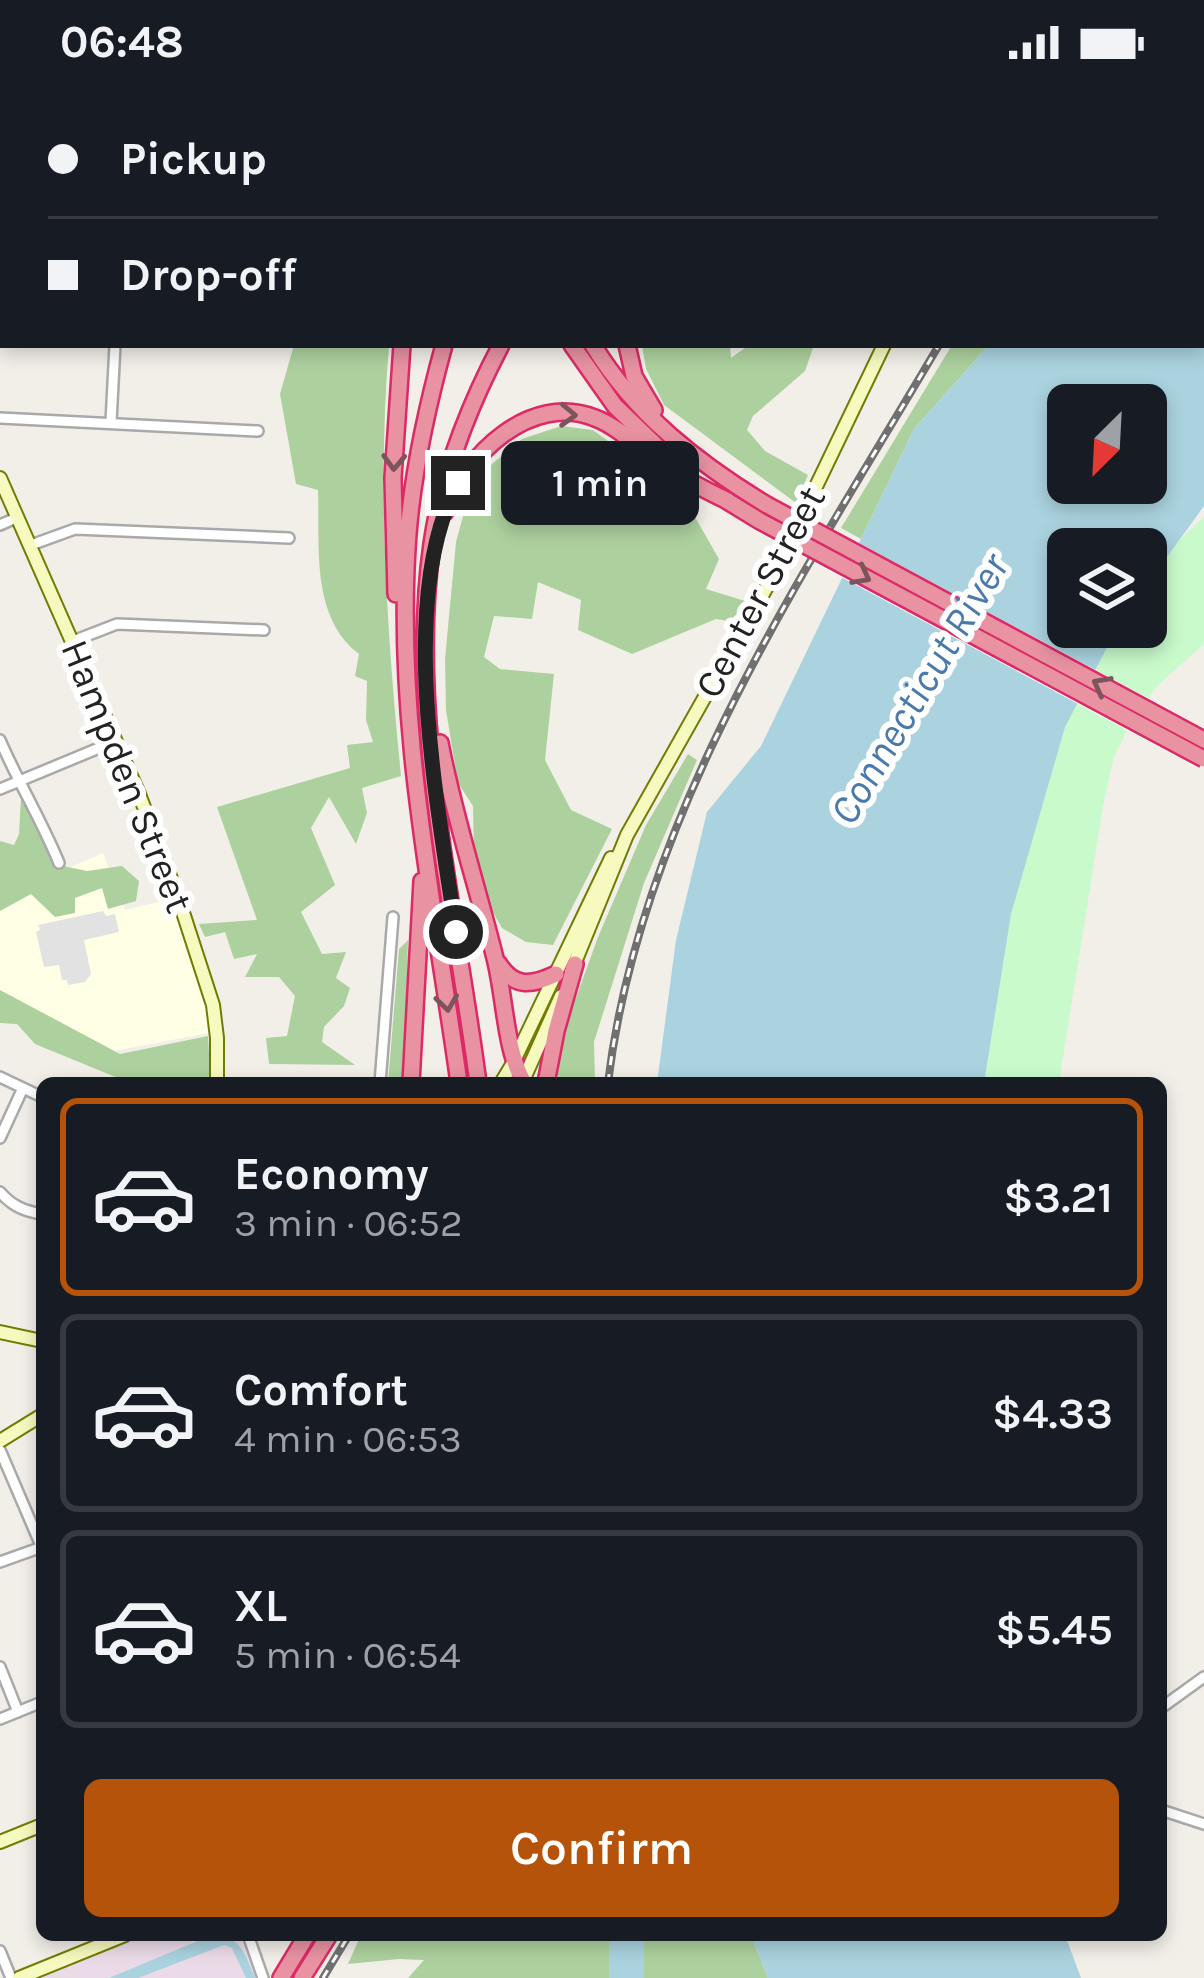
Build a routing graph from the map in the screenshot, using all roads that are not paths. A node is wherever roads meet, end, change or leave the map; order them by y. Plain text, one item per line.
1 (116, 348) edge
2 (402, 348) edge
3 (443, 348) edge
4 (500, 348) edge
5 (574, 348) edge
6 (595, 348) edge
7 (628, 348) edge
8 (883, 348) edge
9 (0, 418) edge
10 (111, 422) junction
11 (258, 431) dead end
12 (0, 478) edge
13 (726, 478) junction
14 (728, 501) junction
15 (763, 513) junction
16 (16, 518) junction
17 (0, 525) edge
18 (289, 538) dead end
19 (31, 545) junction
20 (428, 585) junction
21 (264, 630) dead end
22 (73, 641) junction
23 (427, 668) junction
24 (408, 678) junction
25 (0, 740) edge
26 (1204, 740) edge
27 (116, 741) junction
28 (1204, 759) edge
29 (18, 782) junction
30 (0, 789) edge
31 (627, 835) junction
32 (424, 836) junction
33 (59, 863) dead end
34 (393, 916) dead end
35 (496, 960) junction
36 (575, 964) junction
37 (556, 974) junction
38 (513, 1063) junction
39 (0, 1077) edge
40 (217, 1077) edge
41 (380, 1077) edge
42 (411, 1077) edge
43 (458, 1077) edge
44 (477, 1077) edge
45 (505, 1077) edge
46 (520, 1077) edge
47 (526, 1077) edge
48 (547, 1077) edge
49 (23, 1088) junction
50 (36, 1094) edge
51 (0, 1138) edge
52 (0, 1192) edge
53 (36, 1213) edge
54 (0, 1332) edge
55 (36, 1341) edge
56 (36, 1419) edge
57 (0, 1441) edge
58 (0, 1450) edge
59 (36, 1533) edge
60 (36, 1549) edge
61 (0, 1562) edge
62 (0, 1666) edge
63 (1204, 1677) edge
64 (36, 1704) edge
65 (1167, 1704) edge
66 (18, 1712) junction
67 (0, 1719) edge
68 (1167, 1812) edge
69 (1204, 1824) edge
70 (36, 1827) edge
71 (0, 1842) edge
72 (110, 1941) edge
73 (250, 1941) edge
74 (303, 1941) edge
75 (325, 1941) edge
76 (0, 1951) edge
77 (15, 1978) edge
78 (263, 1978) edge
79 (281, 1978) edge
80 (302, 1978) edge

1 - 10 street
2 -> 24 highway
3 - 24 highway
4 - 20 highway
5 - 14 highway
6 - 13 highway
7 - 13 highway
8 - 31 main road, Center Street
9 - 10 street
10 - 11 street
12 - 16 main road, Hampden Street
13 - 15 highway
14 - 15 highway
20 -> 14 highway
26 -> 15 highway, bridge
15 -> 28 highway, bridge
16 - 17 street
16 - 19 main road, Hampden Street
18 - 19 street
19 - 22 main road, Hampden Street
20 - 23 highway
21 - 22 street
22 - 27 main road, Hampden Street
23 - 35 highway
23 - 44 highway
24 - 32 highway
25 - 29 street
27 - 29 street
27 - 40 main road, Hampden Street
29 - 30 street
29 - 33 street
31 - 36 main road, Center Street
31 - 37 main road, Center Street
32 - 42 highway
32 -> 43 highway
34 - 41 street
35 - 37 highway
35 - 38 highway
36 - 47 main road, Center Street
36 - 48 highway
37 - 38 main road, Center Street
38 - 45 main road, Center Street
38 - 46 highway
39 - 49 street
49 - 50 street
49 - 51 street
52 - 53 street
54 - 55 main road
56 - 57 main road
58 - 59 street
60 - 61 street
62 - 66 street
63 - 65 street
64 - 66 street
66 - 67 street
68 - 69 street
70 - 71 main road
72 - 77 main road
73 - 78 street
74 - 79 highway
75 - 80 highway
76 - 77 street

